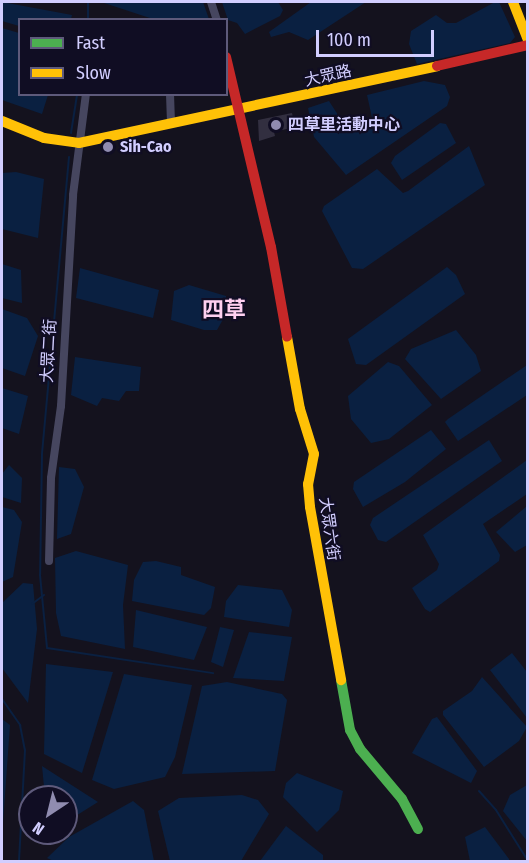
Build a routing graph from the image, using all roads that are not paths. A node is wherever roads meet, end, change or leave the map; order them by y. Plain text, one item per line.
1 (211, 2) edge
2 (513, 2) edge
3 (216, 18) edge
4 (528, 40) edge
5 (528, 45) edge
6 (228, 65) edge
7 (86, 96) edge
8 (170, 96) edge
9 (240, 111) junction
10 (2, 121) edge
11 (171, 123) junction
12 (79, 143) junction
13 (49, 561) dead end
14 (418, 829) dead end

1 - 3 street
2 - 4 street
5 - 9 street, 大眾路
6 - 9 street, 大眾六街
7 - 12 street, 大眾二街
8 - 11 street
9 - 11 street, 大眾路
9 - 14 street, 大眾六街
10 - 12 street
11 - 12 street, 大眾路
12 - 13 street, 大眾二街

